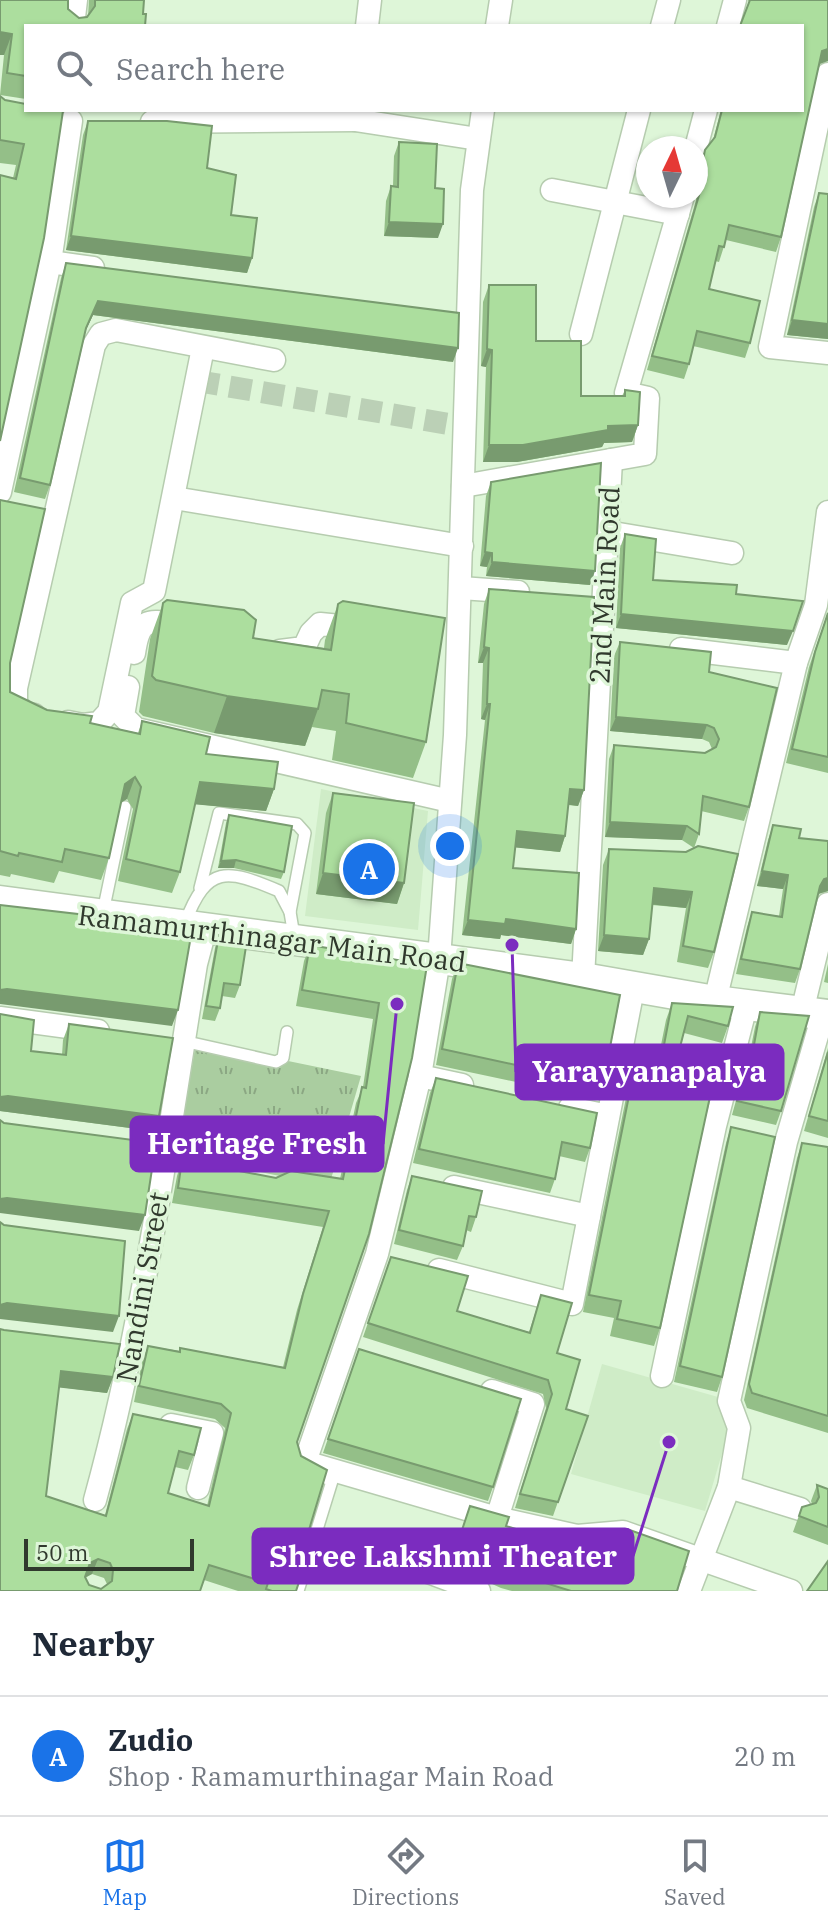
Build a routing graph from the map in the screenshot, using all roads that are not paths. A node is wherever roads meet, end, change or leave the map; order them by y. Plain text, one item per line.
1 (76, 0) edge
2 (370, 0) edge
3 (501, 0) edge
4 (669, 0) edge
5 (735, 0) edge
6 (73, 24) edge
7 (367, 24) edge
8 (497, 24) edge
9 (663, 24) edge
10 (729, 24) edge
11 (828, 74) edge
12 (483, 112) edge
13 (638, 112) edge
14 (705, 112) edge
15 (355, 115) edge
16 (59, 117) edge
17 (100, 121) edge
18 (130, 122) edge
19 (699, 136) edge
20 (478, 139) junction
21 (552, 190) dead end
22 (614, 200) junction
23 (636, 202) edge
24 (680, 208) edge
25 (50, 262) junction
26 (113, 270) edge
27 (440, 311) edge
28 (471, 315) junction
29 (581, 334) dead end
30 (203, 348) junction
31 (828, 353) edge
32 (274, 360) dead end
33 (611, 460) junction
34 (463, 486) junction
35 (0, 492) edge
36 (174, 498) junction
37 (828, 512) edge
38 (607, 532) junction
39 (462, 546) junction
40 (732, 553) dead end
41 (461, 588) junction
42 (540, 594) edge
43 (822, 606) edge
44 (207, 629) edge
45 (375, 631) edge
46 (600, 640) junction
47 (433, 641) edge
48 (630, 643) edge
49 (459, 645) junction
50 (661, 647) edge
51 (257, 649) edge
52 (796, 663) junction
53 (594, 744) junction
54 (625, 747) edge
55 (450, 801) junction
56 (125, 807) edge
57 (200, 888) junction
58 (0, 901) edge
59 (828, 904) edge
60 (102, 916) junction
61 (292, 927) junction
62 (194, 928) junction
63 (439, 959) junction
64 (583, 978) junction
65 (633, 989) junction
66 (715, 1001) junction
67 (746, 1006) junction
68 (818, 1014) edge
69 (0, 1018) edge
70 (287, 1032) dead end
71 (122, 1034) edge
72 (176, 1040) junction
73 (420, 1076) junction
74 (478, 1088) edge
75 (550, 1104) edge
76 (608, 1116) junction
77 (715, 1126) junction
78 (786, 1142) junction
79 (814, 1148) edge
80 (413, 1178) junction
81 (589, 1216) junction
82 (422, 1266) edge
83 (102, 1344) edge
84 (132, 1348) junction
85 (662, 1376) dead end
86 (475, 1386) edge
87 (119, 1413) junction
88 (329, 1471) junction
89 (729, 1487) junction
90 (198, 1488) dead end
91 (95, 1500) dead end
92 (800, 1509) edge
93 (497, 1518) junction
94 (351, 1543) dead end
95 (701, 1561) junction
96 (298, 1591) edge
97 (479, 1591) edge
98 (689, 1591) edge
99 (791, 1591) edge

1 - 6 street
2 - 7 street
3 - 8 street
4 - 9 street
5 - 10 street
11 - 31 street
12 - 20 street
13 - 22 street
14 - 19 street
15 - 18 street
15 - 20 street
16 - 17 street
16 - 25 street
20 - 28 street
21 - 22 street
22 - 23 street
22 - 29 street
24 - 33 street, 2nd Main Road
25 - 26 street
25 - 35 street
27 - 28 street
28 - 34 street
30 - 32 street
30 - 36 street
30 - 36 street
33 - 34 street
33 - 38 street, 2nd Main Road
34 - 39 street
36 - 39 street
37 - 43 street
38 - 40 street
38 - 46 street, 2nd Main Road
39 - 41 street
41 - 42 street
41 - 49 street
43 - 52 street
44 - 55 street
45 - 51 street
46 - 48 street
46 - 53 street, 2nd Main Road
47 - 49 street
49 - 55 street
50 - 52 street
52 - 66 street
53 - 54 street
53 - 64 street, 2nd Main Road
55 - 63 street
56 - 60 lane
57 - 61 lane
57 - 61 lane
57 - 62 lane
58 - 60 main road, Ramamurthinagar Main Road
59 - 68 street
60 - 62 main road, Ramamurthinagar Main Road
61 - 62 main road, Ramamurthinagar Main Road
61 - 63 main road, Ramamurthinagar Main Road
62 - 72 street, Nandini Street
63 - 64 main road, Ramamurthinagar Main Road
63 - 73 street
64 - 65 main road, Ramamurthinagar Main Road
65 - 66 main road, Ramamurthinagar Main Road
65 - 76 street
66 - 67 main road, Ramamurthinagar Main Road
67 - 68 main road, Ramamurthinagar Main Road
67 - 77 street
68 - 78 street
69 - 71 street
70 - 72 lane
72 - 84 street, Nandini Street
73 - 74 street
73 - 80 street
75 - 76 street
76 - 81 street
77 - 78 street
77 - 85 street
78 - 79 street
78 - 89 street
80 - 81 street
80 - 88 street
81 - 82 street
83 - 84 street
84 - 87 street, Nandini Street
86 - 93 street
87 - 90 street
87 - 91 street, Nandini Street
88 - 93 street
88 - 96 lane
89 - 92 street
89 - 95 street
93 - 95 street
94 - 97 street
95 - 98 street
95 - 99 street

